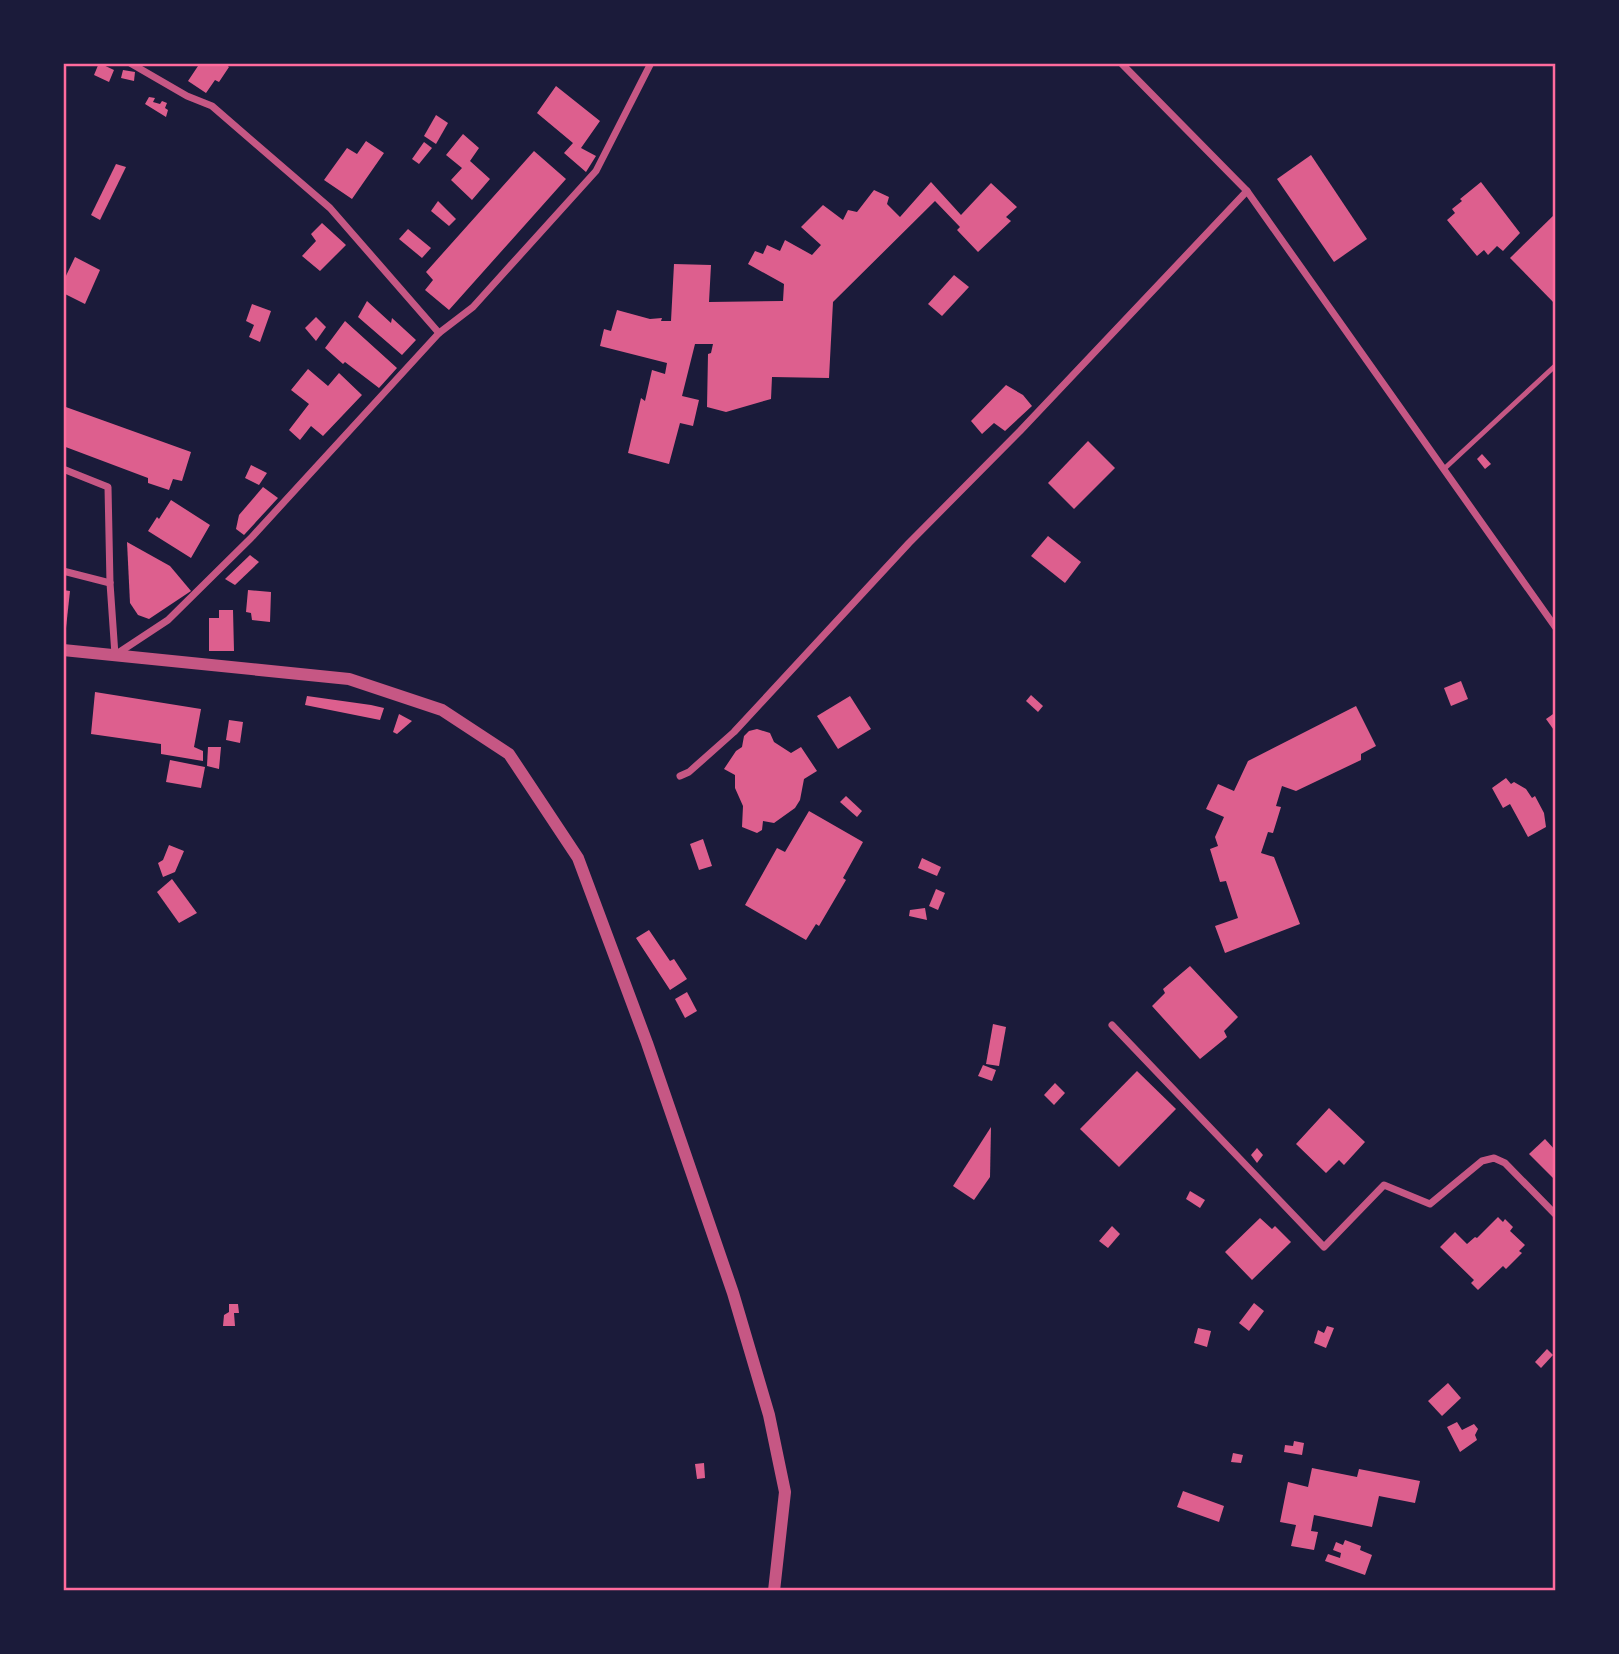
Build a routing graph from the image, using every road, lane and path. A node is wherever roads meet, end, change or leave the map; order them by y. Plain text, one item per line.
1 (130, 63) edge
2 (651, 63) edge
3 (1121, 63) edge
4 (1247, 191) junction
5 (439, 333) junction
6 (1556, 365) edge
7 (63, 469) edge
8 (1444, 469) junction
9 (63, 571) edge
10 (110, 583) junction
11 (1556, 628) edge
12 (63, 650) edge
13 (115, 655) junction
14 (680, 776) dead end
15 (1112, 1025) dead end
16 (1556, 1215) edge
17 (774, 1591) edge

1 - 5 street
2 - 5 street
3 - 4 street
4 - 8 street
4 - 14 street
5 - 13 street
6 - 8 lane
7 - 10 street
8 - 11 street
9 - 10 street
10 - 13 street
12 - 13 street
13 - 17 street
15 - 16 street

